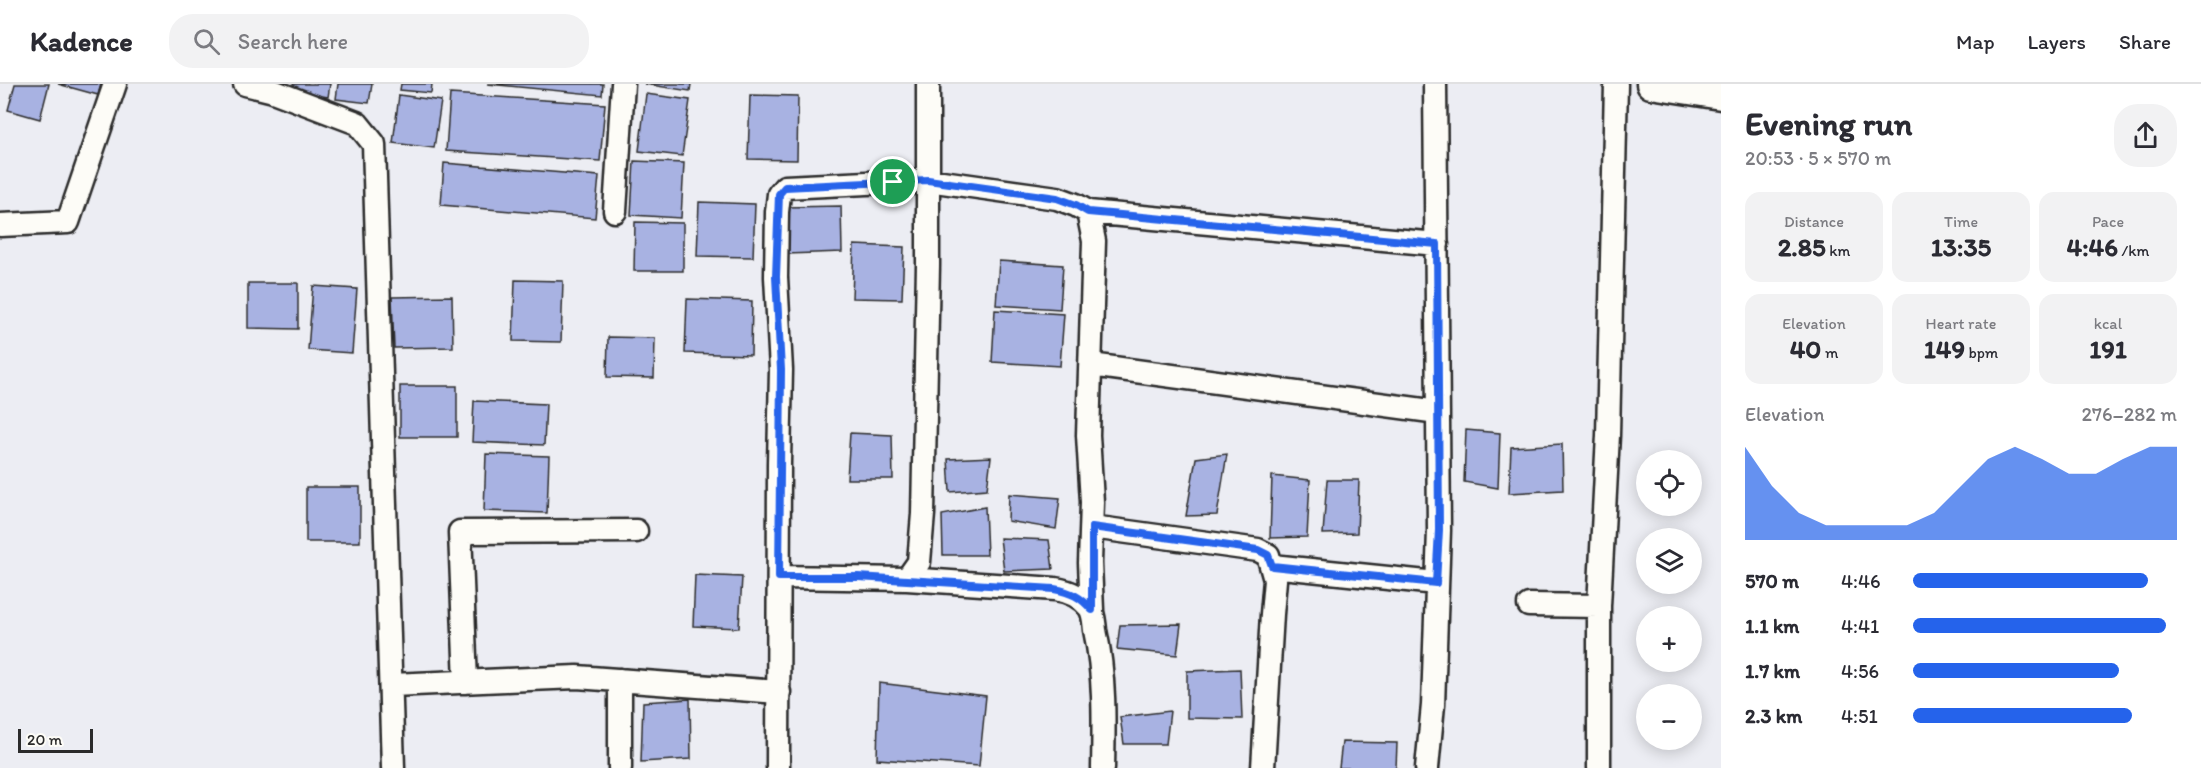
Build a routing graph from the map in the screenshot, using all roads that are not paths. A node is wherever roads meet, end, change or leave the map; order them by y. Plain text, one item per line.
1 (115, 84) edge
2 (245, 84) edge
3 (623, 84) edge
4 (928, 84) edge
5 (1435, 84) edge
6 (1616, 84) edge
7 (1651, 84) edge
8 (270, 87) edge
9 (1721, 95) edge
10 (928, 180) junction
11 (615, 211) dead end
12 (1088, 212) junction
13 (0, 225) edge
14 (1437, 244) junction
15 (1090, 365) junction
16 (1438, 412) junction
17 (1092, 527) junction
18 (636, 531) dead end
19 (1272, 566) junction
20 (779, 577) junction
21 (907, 579) junction
22 (1436, 583) junction
23 (1529, 605) dead end
24 (1599, 606) junction
25 (1092, 610) junction
26 (620, 680) junction
27 (466, 682) junction
28 (392, 685) junction
29 (779, 692) junction
30 (393, 768) edge
31 (620, 768) edge
32 (778, 768) edge
33 (1102, 768) edge
34 (1263, 768) edge
35 (1427, 768) edge
36 (1599, 768) edge

1 - 13 street
2 - 8 street
3 - 11 street
4 - 10 street
5 - 14 street
6 - 24 street
7 - 9 street
8 - 28 street
10 - 12 street
10 - 20 street
10 - 21 street
12 - 14 street
12 - 15 street
14 - 16 street
15 - 16 street
15 - 17 street
16 - 22 street
17 - 19 street
17 - 25 street
18 - 27 street
19 - 22 street
19 - 34 street
20 - 21 street
20 - 29 street
21 - 25 street
22 - 35 street
23 - 24 street
24 - 36 street
25 - 33 street
26 - 27 street
26 - 29 street
26 - 31 street
27 - 28 street
28 - 30 street
29 - 32 street

